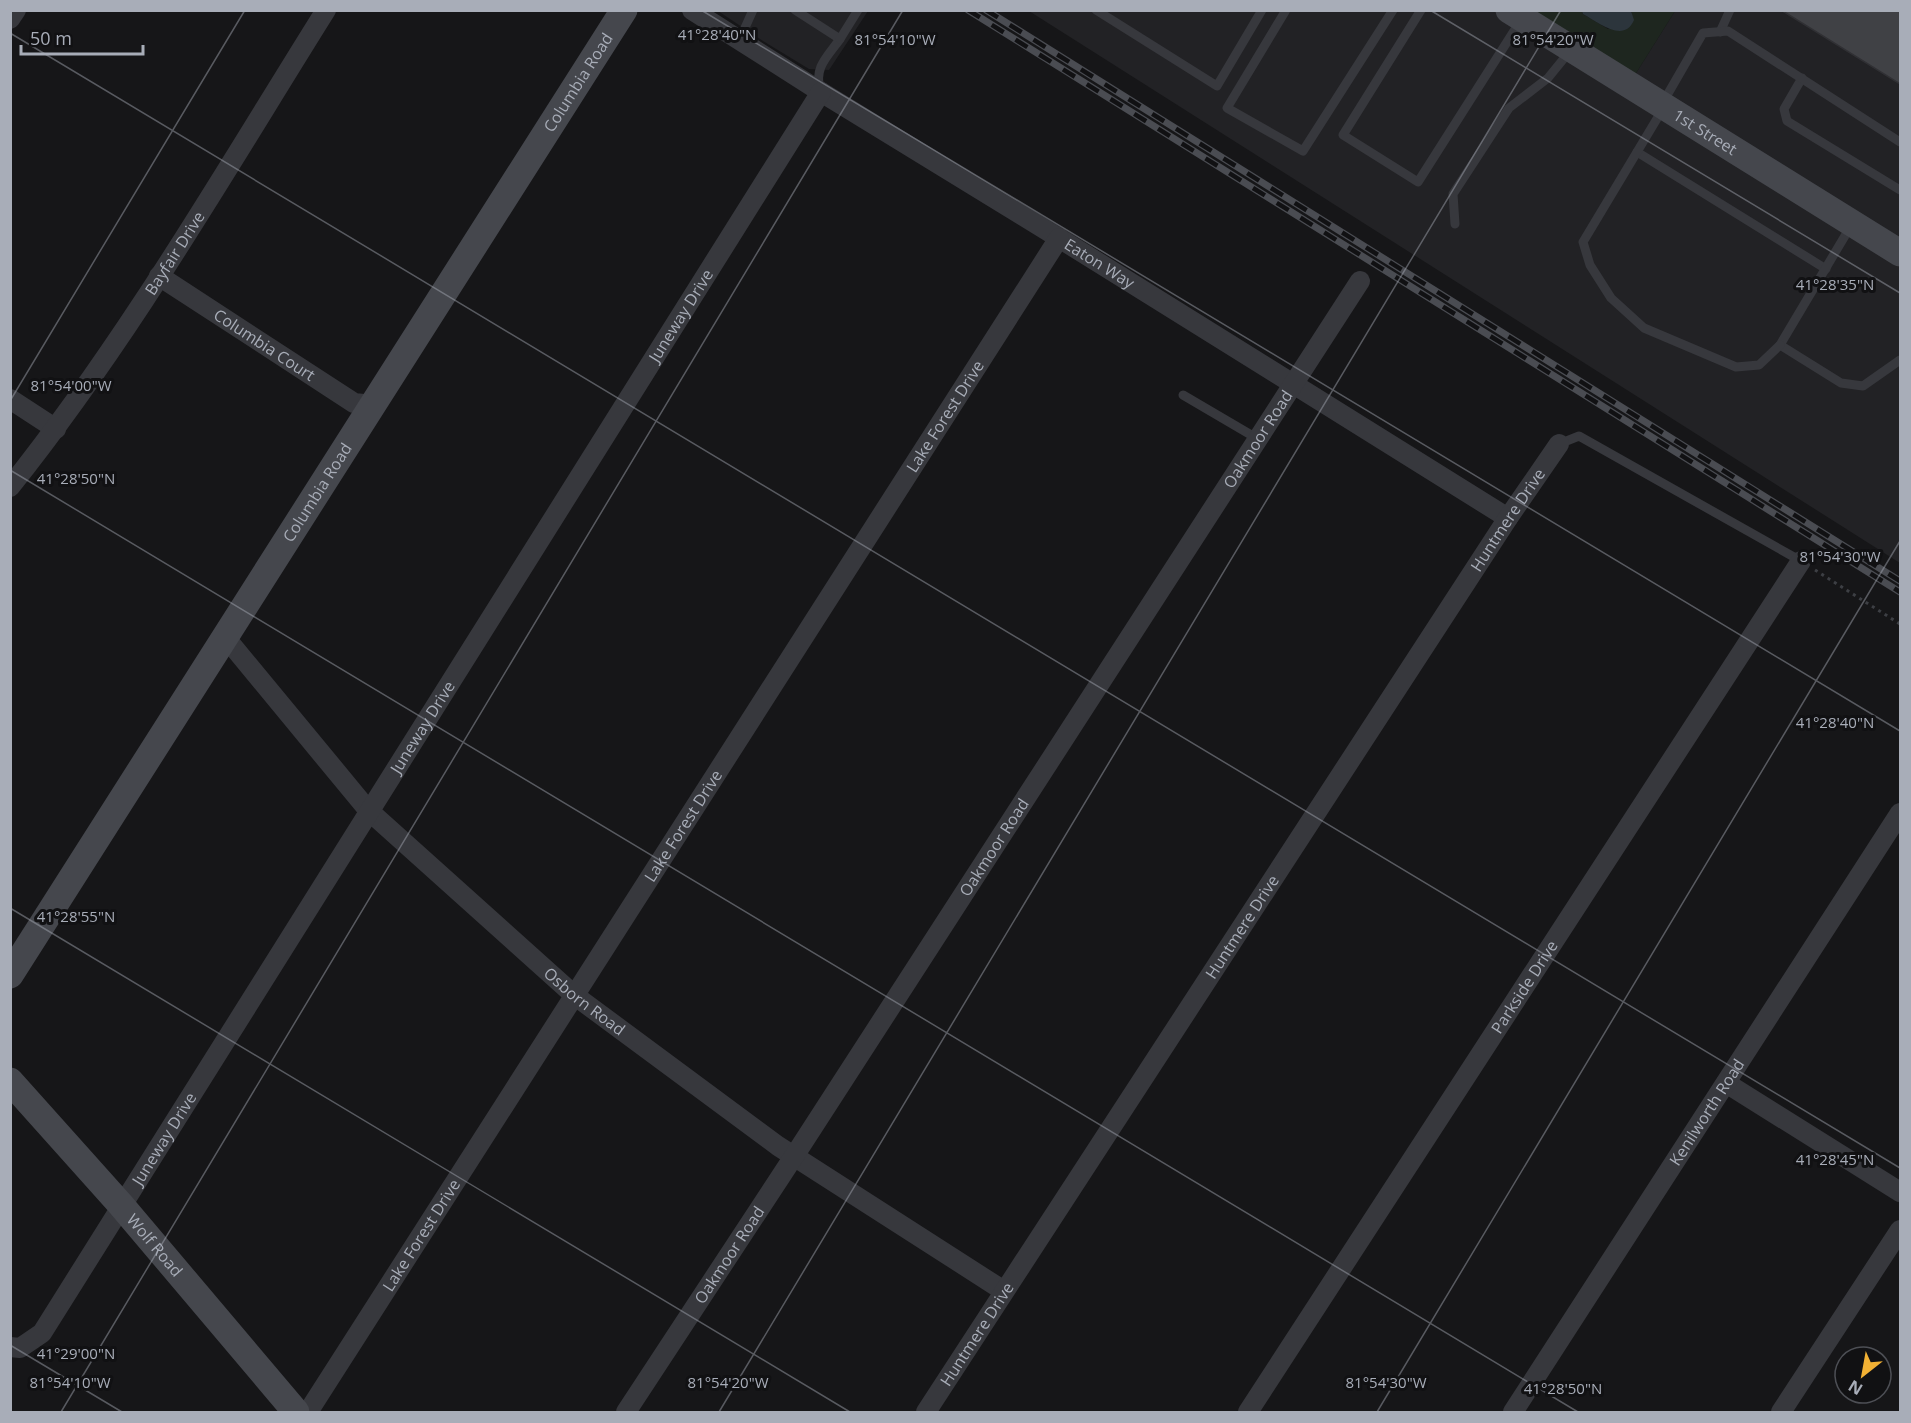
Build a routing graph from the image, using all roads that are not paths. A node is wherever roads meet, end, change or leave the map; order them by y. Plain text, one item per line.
1 (16, 10) edge
2 (326, 10) edge
3 (624, 10) edge
4 (692, 10) edge
5 (753, 10) edge
6 (795, 10) edge
7 (858, 10) edge
8 (1096, 10) edge
9 (1262, 10) edge
10 (1286, 10) edge
11 (1394, 10) edge
12 (1420, 10) edge
13 (1730, 10) edge
14 (1516, 14) edge
15 (10, 19) edge
16 (1720, 32) junction
17 (840, 39) junction
18 (739, 41) junction
19 (1572, 49) junction
20 (1802, 78) junction
21 (821, 92) junction
22 (1662, 104) junction
23 (1900, 142) edge
24 (1637, 152) junction
25 (1900, 190) edge
26 (1853, 223) junction
27 (1455, 224) dead end
28 (1059, 238) junction
29 (1900, 253) edge
30 (1826, 269) junction
31 (159, 276) junction
32 (1360, 281) dead end
33 (1780, 345) junction
34 (1900, 360) edge
35 (1294, 385) junction
36 (1183, 395) dead end
37 (10, 399) edge
38 (373, 405) junction
39 (56, 429) junction
40 (1258, 440) junction
41 (1559, 444) joint
42 (10, 487) edge
43 (1508, 518) junction
44 (1801, 561) joint
45 (226, 639) junction
46 (368, 810) junction
47 (1900, 813) edge
48 (10, 975) edge
49 (574, 995) junction
50 (10, 1081) edge
51 (1726, 1083) junction
52 (794, 1156) junction
53 (1900, 1192) edge
54 (122, 1205) junction
55 (1900, 1230) edge
56 (1004, 1291) junction
57 (10, 1347) edge
58 (296, 1413) edge
59 (308, 1413) edge
60 (626, 1413) edge
61 (926, 1413) edge
62 (1248, 1413) edge
63 (1514, 1413) edge
64 (1781, 1413) edge

1 - 15 street
2 - 31 street, Bayfair Drive
3 - 38 main road, Columbia Road
4 - 18 street, Eaton Way
5 - 18 lane
6 - 17 lane
7 - 17 lane
8 - 9 lane
10 - 11 lane
12 - 14 lane
13 - 16 lane
14 - 19 main road, 1st Street
16 - 20 lane
16 - 22 lane
17 - 21 lane
18 - 21 street, Eaton Way
19 - 22 main road, 1st Street
19 - 27 lane
20 - 23 lane
20 - 25 lane
21 - 28 street, Eaton Way
21 - 46 street, Juneway Drive
22 - 24 lane
22 - 26 main road, 1st Street
24 - 30 lane
24 - 33 lane
26 - 29 main road, 1st Street
26 - 30 lane
28 - 35 street, Eaton Way
28 - 49 street, Lake Forest Drive
30 - 33 lane
31 - 38 street, Columbia Court
31 - 39 street, Bayfair Drive
32 - 35 street, Oakmoor Road
33 - 34 lane
35 - 40 street, Oakmoor Road
35 - 43 street, Eaton Way
36 - 40 lane
37 - 39 street
38 - 45 main road, Columbia Road
39 - 42 street, Bayfair Drive
40 - 52 street, Oakmoor Road
41 - 43 street, Huntmere Drive
41 - 44 lane
43 - 56 street, Huntmere Drive
44 - 62 street, Parkside Drive
45 - 46 street, Osborn Road
45 - 48 main road, Columbia Road
46 - 49 street, Osborn Road
46 - 54 street, Juneway Drive
47 - 51 street, Kenilworth Road
49 - 52 street, Osborn Road
49 - 59 street, Lake Forest Drive
50 - 54 main road, Wolf Road
51 - 53 street
51 - 63 street, Kenilworth Road
52 - 56 street, Osborn Road
52 - 60 street, Oakmoor Road
54 - 57 street, Juneway Drive
54 - 58 main road, Wolf Road
55 - 64 street
56 - 61 street, Huntmere Drive

